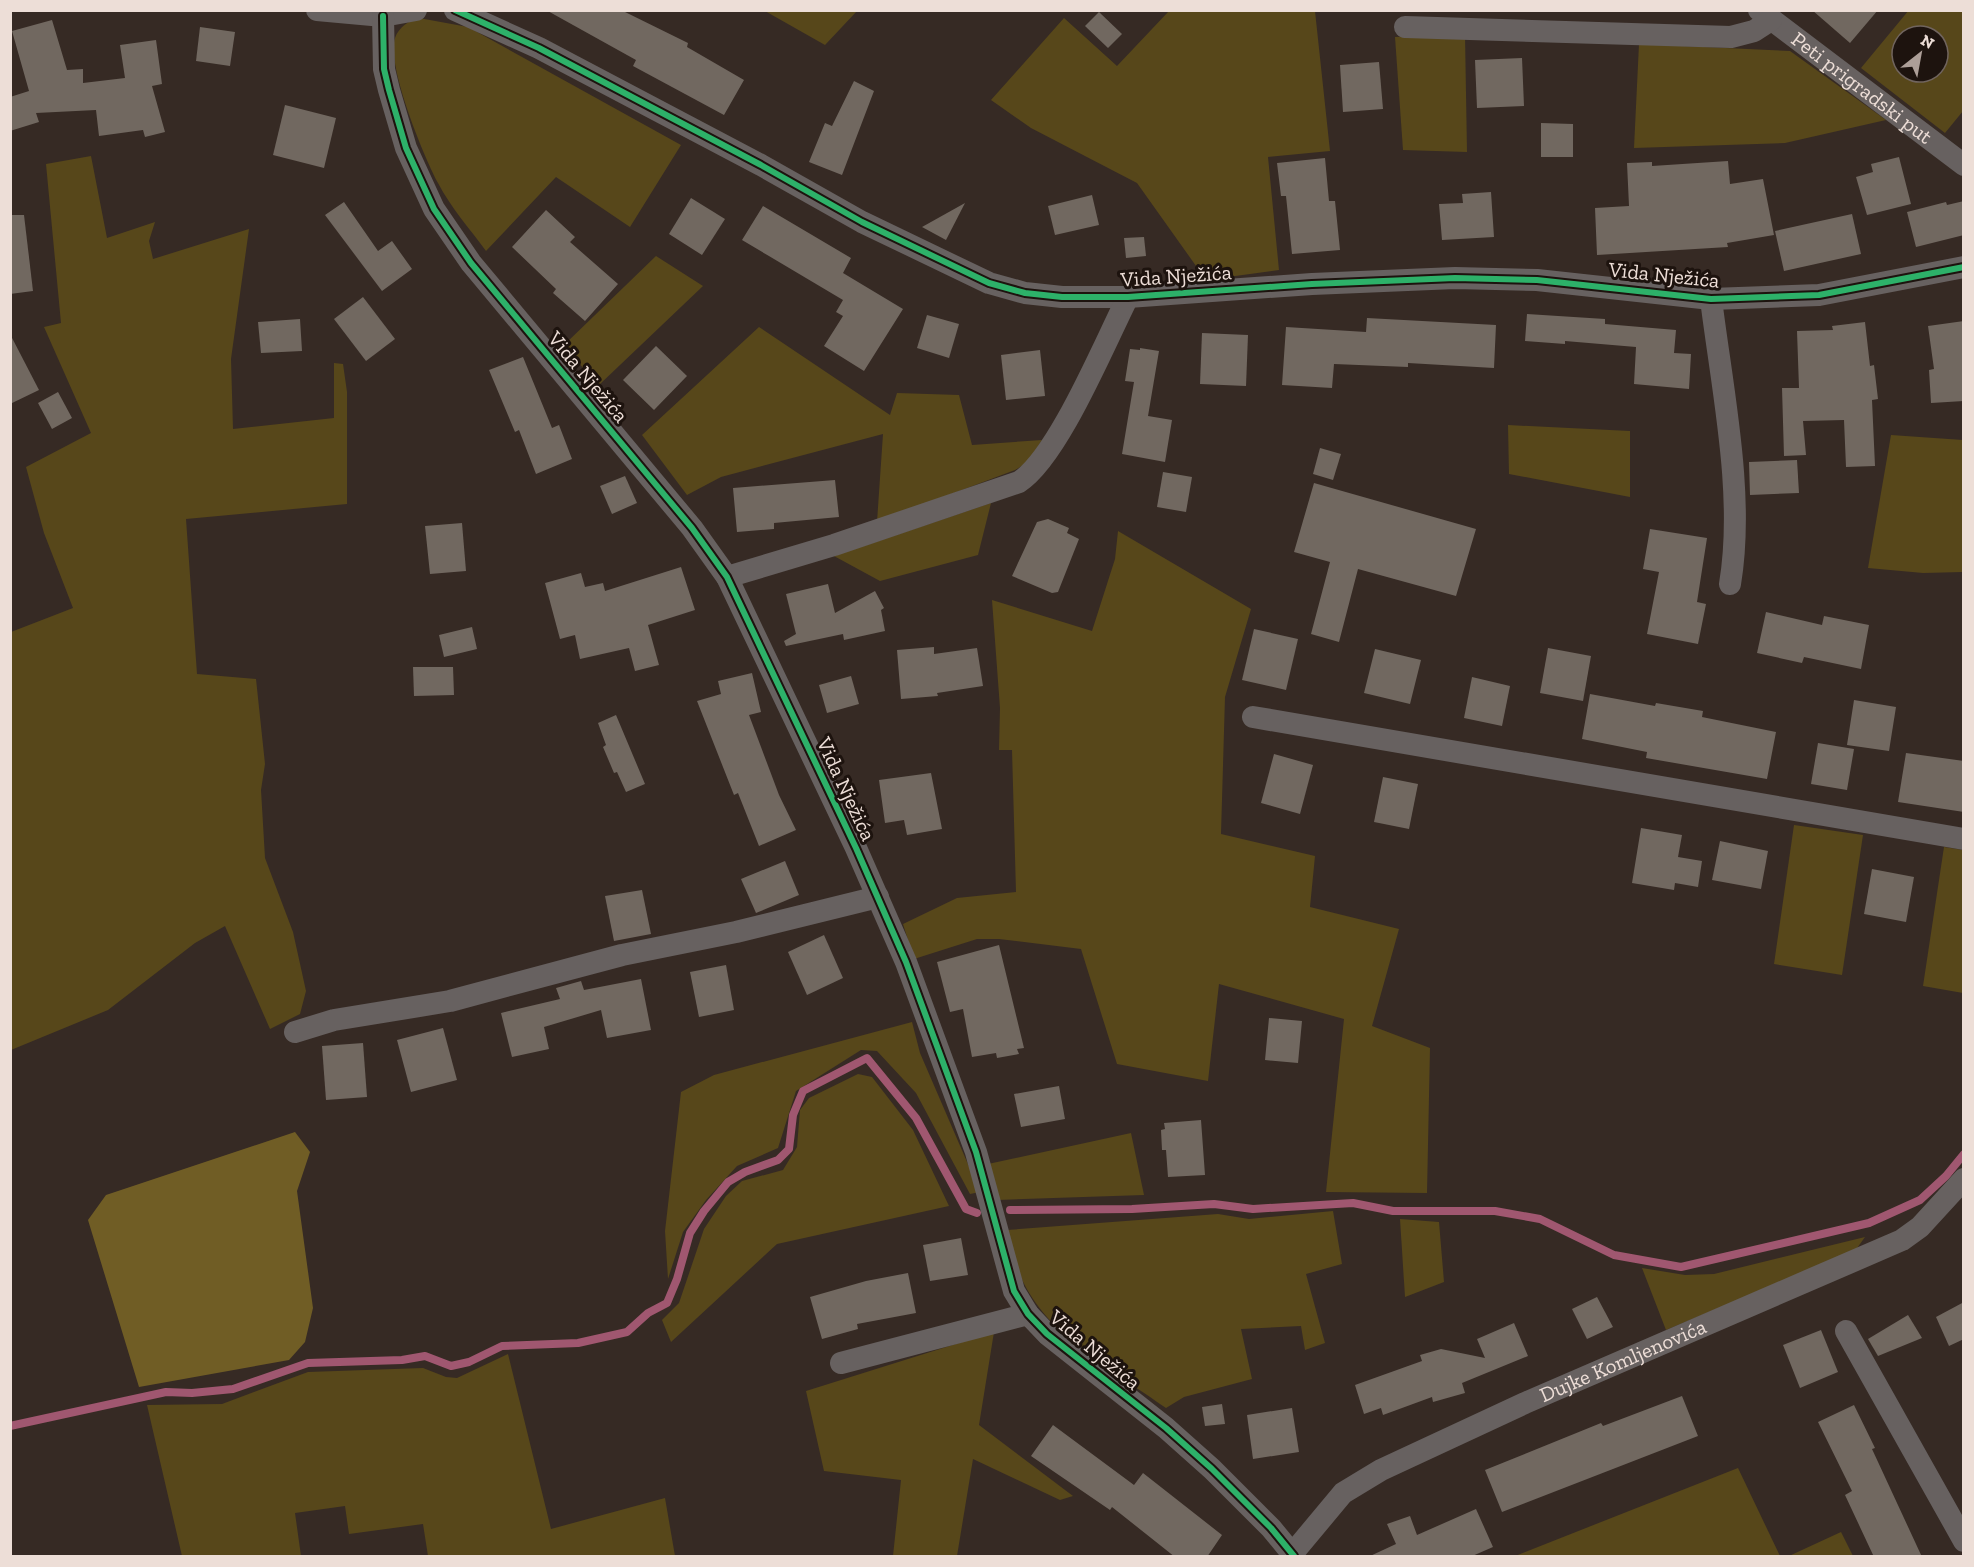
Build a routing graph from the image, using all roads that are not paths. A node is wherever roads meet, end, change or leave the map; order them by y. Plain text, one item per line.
1 (317, 10) edge
2 (416, 10) edge
3 (461, 11) edge
4 (1765, 15) edge
5 (383, 16) junction
6 (1406, 27) dead end
7 (1964, 165) edge
8 (1964, 267) edge
9 (1128, 297) junction
10 (1711, 299) junction
11 (728, 577) junction
12 (1730, 584) dead end
13 (1253, 717) dead end
14 (1964, 839) edge
15 (878, 897) junction
16 (296, 1032) dead end
17 (1964, 1179) edge
18 (1028, 1314) junction
19 (1845, 1331) dead end
20 (841, 1363) dead end
21 (1964, 1540) edge
22 (1293, 1555) edge

1 - 5 street
2 - 5 street
3 - 9 street, Vida Nježića
4 - 6 street
4 - 7 street, Peti prigradski put
5 - 11 street, Vida Nježića
8 - 10 street, Vida Nježića
9 - 10 street, Vida Nježića
9 - 11 street
10 - 12 street
11 - 15 street, Vida Nježića
13 - 14 street
15 - 16 street
15 - 18 street, Vida Nježića
17 - 22 street, Dujke Komljenovića
18 - 20 street
18 - 22 street, Vida Nježića
19 - 21 street

